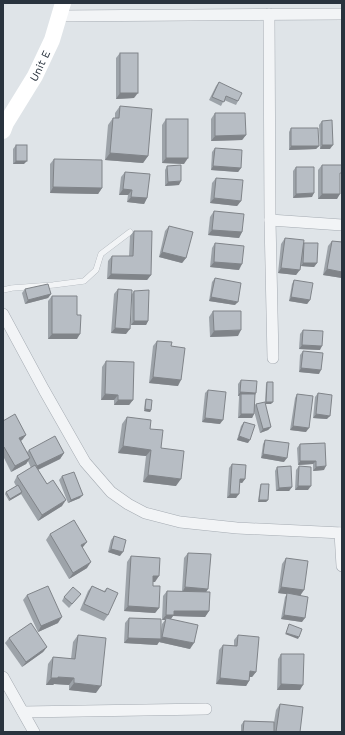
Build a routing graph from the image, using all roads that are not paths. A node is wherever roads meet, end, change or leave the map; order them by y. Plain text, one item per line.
1 (61, 10) edge
2 (269, 14) junction
3 (342, 14) edge
4 (4, 127) edge
5 (270, 220) junction
6 (342, 225) edge
7 (130, 232) dead end
8 (3, 290) edge
9 (3, 314) edge
10 (273, 358) dead end
11 (341, 533) edge
12 (342, 566) edge
13 (3, 677) edge
14 (206, 709) dead end
15 (23, 712) junction
16 (34, 732) edge

1 - 2 street
1 - 4 street, Unit E
2 - 3 street
2 - 5 street
5 - 6 street
5 - 10 street
7 - 8 lane
9 - 11 street
11 - 12 street
13 - 15 street
14 - 15 street
15 - 16 street

